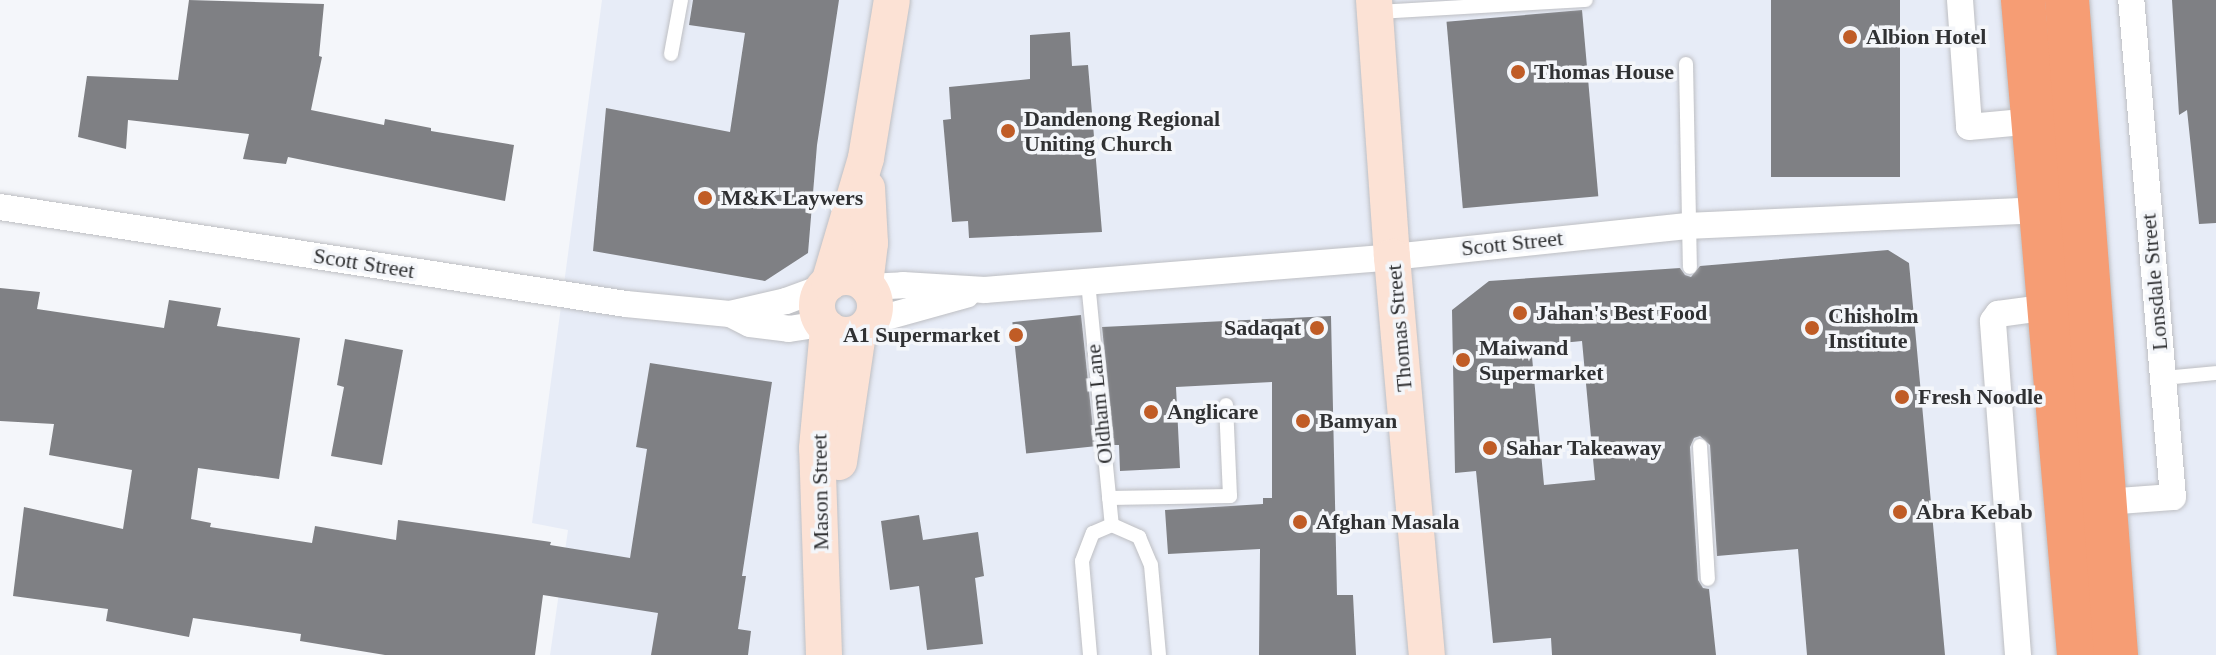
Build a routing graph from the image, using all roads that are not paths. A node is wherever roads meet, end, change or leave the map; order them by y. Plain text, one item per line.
1 (681, 0) edge
2 (892, 0) edge
3 (1586, 0) edge
4 (1960, 0) edge
5 (2023, 0) edge
6 (2067, 0) edge
7 (2131, 0) edge
8 (1375, 6) edge
9 (671, 54) dead end
10 (1686, 64) dead end
11 (2034, 121) junction
12 (866, 158) junction
13 (0, 207) edge
14 (2041, 210) junction
15 (1688, 226) junction
16 (1392, 257) junction
17 (1690, 267) dead end
18 (1088, 282) junction
19 (826, 285) junction
20 (2049, 307) junction
21 (852, 313) junction
22 (730, 314) junction
23 (2216, 373) edge
24 (2163, 378) junction
25 (1226, 405) dead end
26 (1700, 446) dead end
27 (1109, 498) junction
28 (2105, 502) junction
29 (1112, 525) junction
30 (1708, 579) dead end
31 (824, 655) edge
32 (841, 655) edge
33 (1090, 655) edge
34 (1159, 655) edge
35 (1427, 655) edge
36 (2018, 655) edge
37 (2079, 655) edge
38 (2116, 655) edge

1 - 9 lane
2 - 12 street
3 - 8 lane
4 - 11 street
5 - 11 highway
6 - 28 highway
7 - 24 street, Lonsdale Street
8 - 16 street, Thomas Street
10 - 15 lane
11 - 14 highway
12 - 19 street
12 - 21 street
13 - 22 street, Scott Street
14 - 15 street, Scott Street
14 - 20 highway
15 - 16 street, Scott Street
15 - 17 lane
16 - 18 street, Scott Street
16 - 35 street, Thomas Street
18 - 21 street, Scott Street
18 - 27 lane, Oldham Lane
19 - 21 street
19 - 22 street, Scott Street
20 - 36 street
20 - 37 highway
21 - 22 street, Scott Street
21 - 31 street, Mason Street
21 - 32 street, Mason Street
23 - 24 lane
24 - 28 street, Lonsdale Street
25 - 27 lane
26 - 30 lane
27 - 29 lane, Oldham Lane
28 - 38 highway
29 - 33 lane
29 - 34 lane

